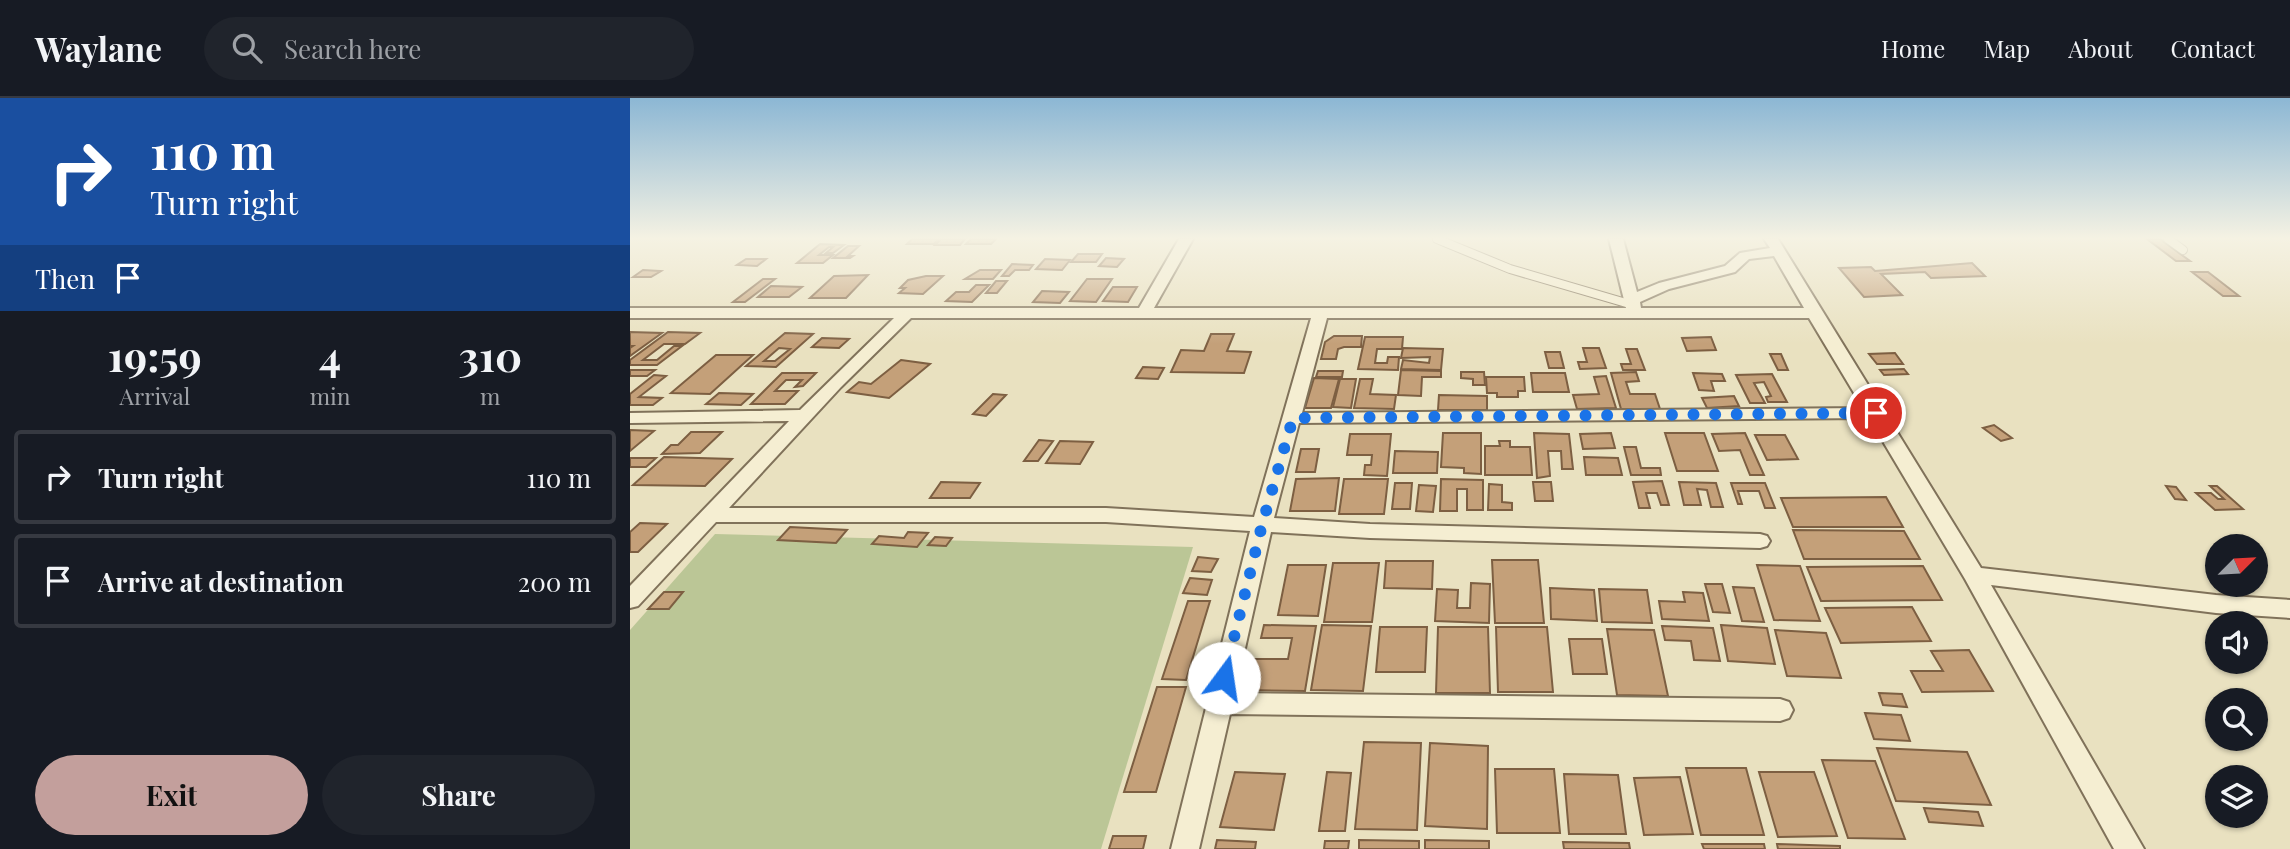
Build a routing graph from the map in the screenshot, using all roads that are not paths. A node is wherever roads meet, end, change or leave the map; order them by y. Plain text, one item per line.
1 (1166, 274) edge
2 (1518, 274) edge
3 (1625, 274) edge
4 (1713, 274) edge
5 (1792, 274) edge
6 (1634, 306) junction
7 (630, 313) edge
8 (1814, 313) junction
9 (906, 314) junction
10 (1143, 314) junction
11 (1320, 314) junction
12 (1876, 413) junction
13 (805, 415) junction
14 (630, 418) edge
15 (1293, 418) junction
16 (711, 515) junction
17 (1262, 525) junction
18 (1760, 541) dead end
19 (1974, 575) junction
20 (630, 600) edge
21 (2290, 609) edge
22 (1218, 703) junction
23 (1780, 710) dead end
24 (1185, 849) edge
25 (2130, 849) edge

1 - 10 street
2 - 6 lane
3 - 6 street
4 - 6 street
5 - 8 street
6 - 8 street
6 - 11 street
7 - 9 street
8 - 12 street
9 - 10 street
9 - 13 street
10 - 11 street
11 - 15 street
12 - 15 street
12 - 19 street
13 - 14 street
13 - 16 street
15 - 17 street
16 - 17 street
16 - 20 street
17 - 18 street
17 - 22 street
19 - 21 street
19 - 25 street
22 - 23 street
22 - 24 street

